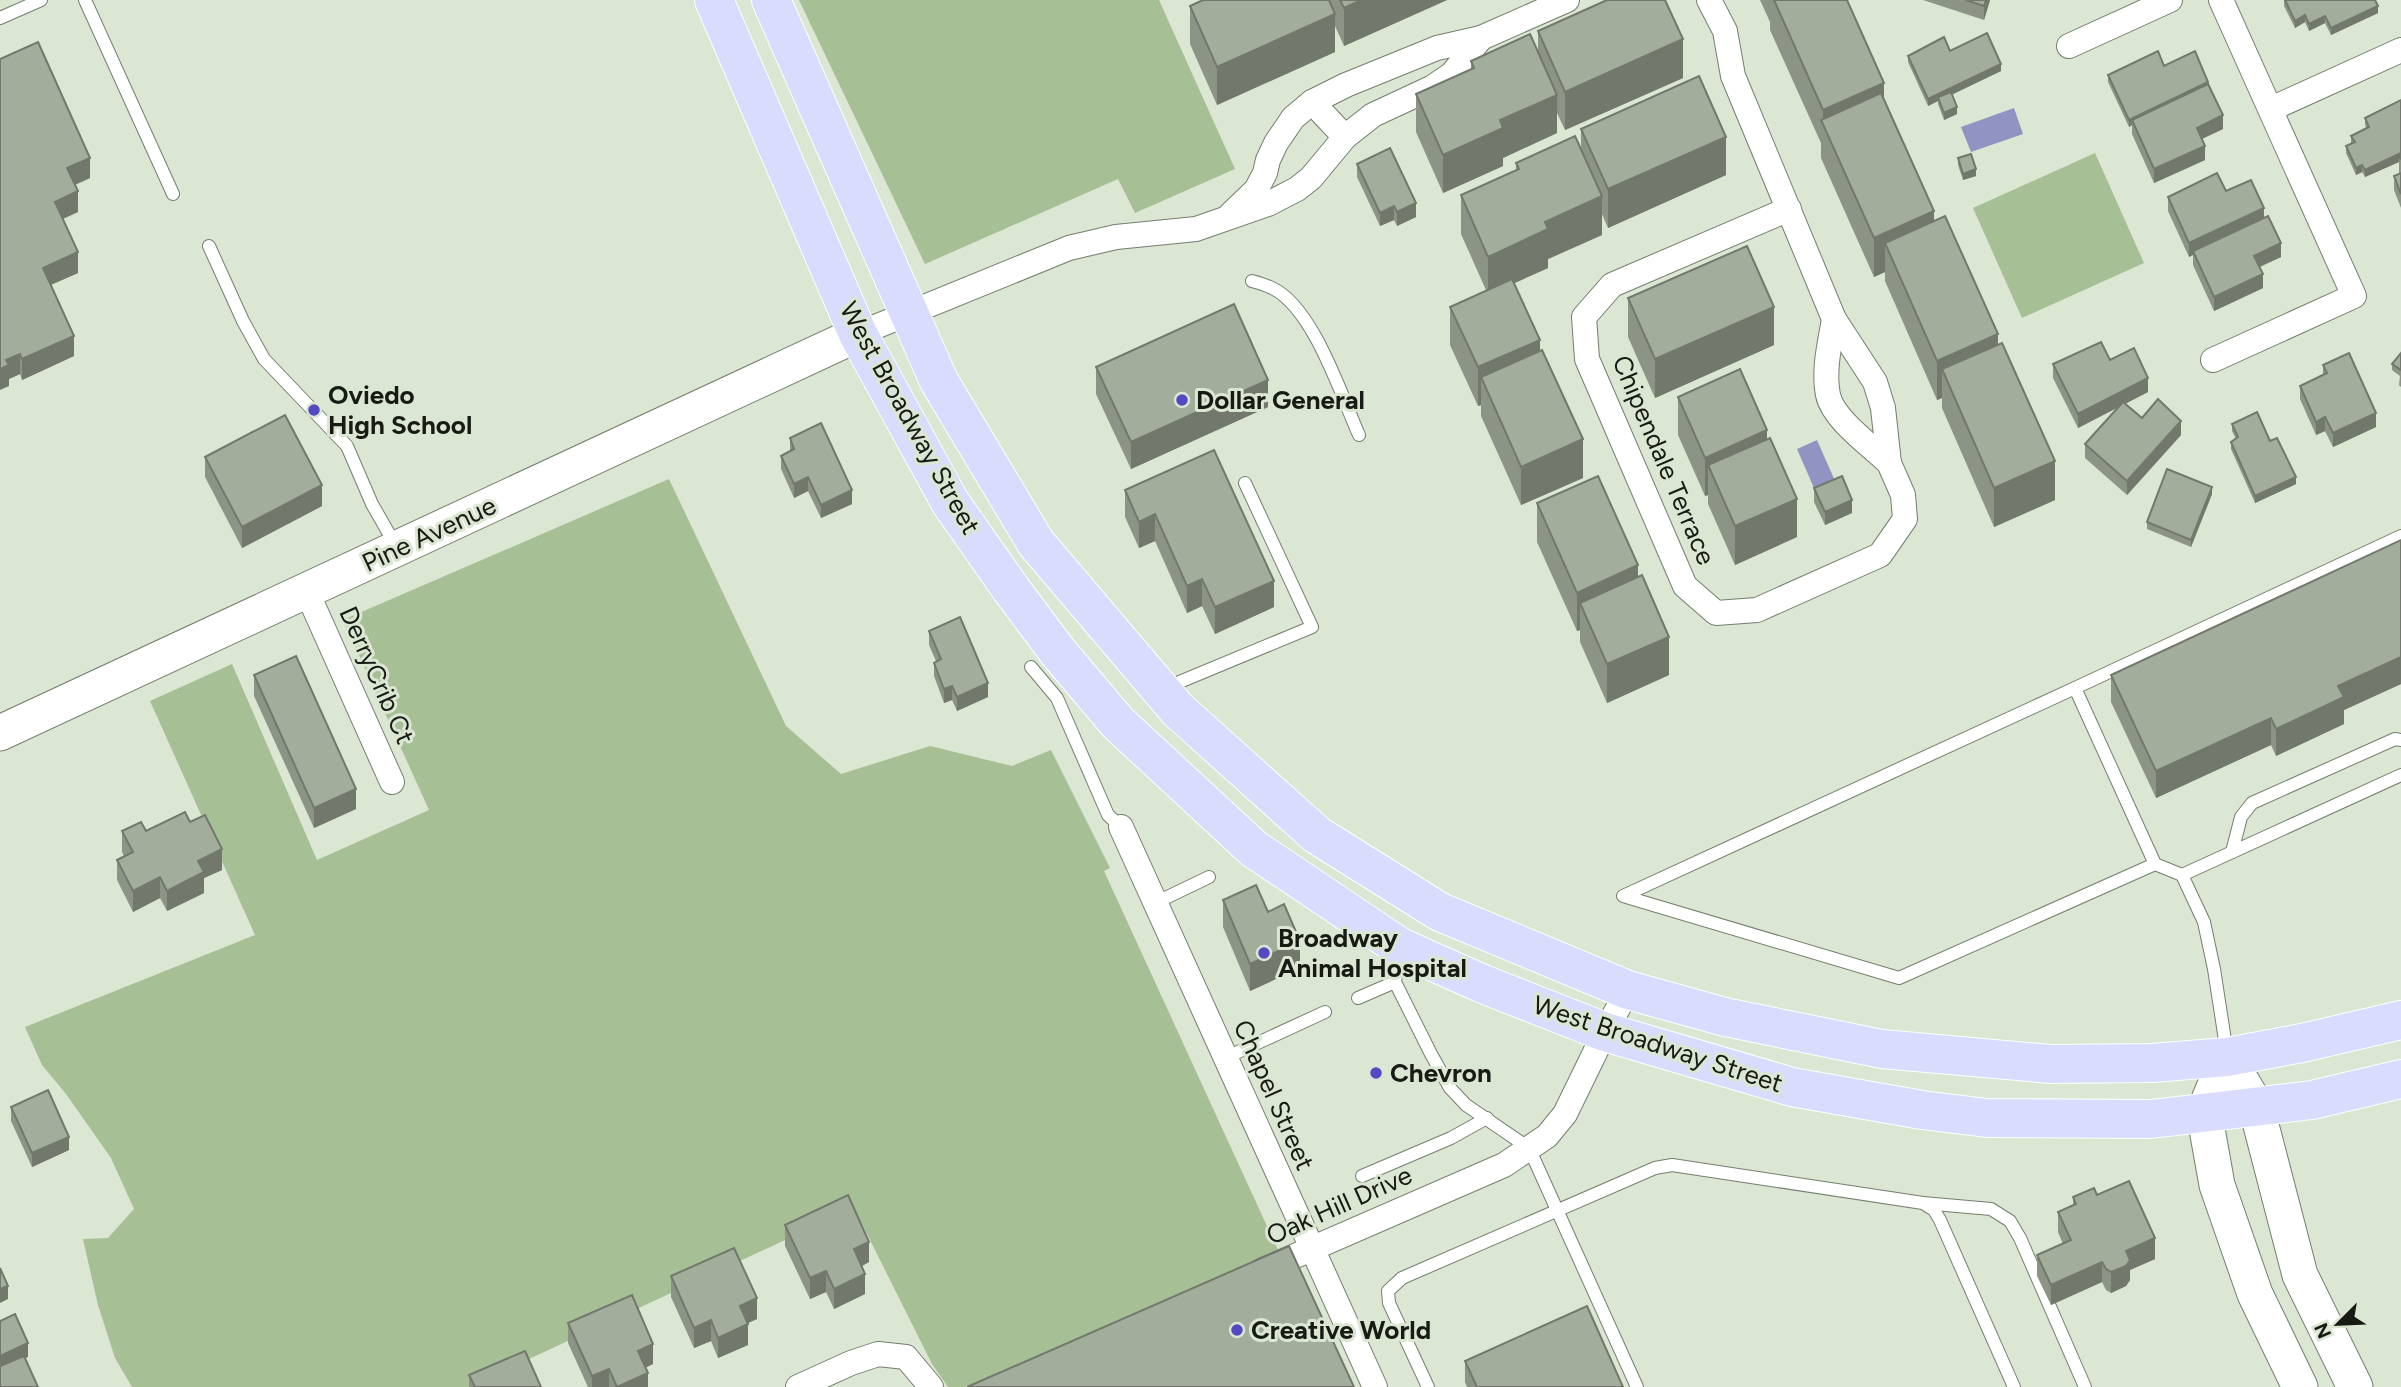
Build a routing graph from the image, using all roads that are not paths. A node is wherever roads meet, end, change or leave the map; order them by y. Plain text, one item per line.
1 (41, 0) edge
2 (85, 0) edge
3 (714, 0) edge
4 (771, 0) edge
5 (1567, 0) edge
6 (1709, 0) edge
7 (2170, 0) edge
8 (2221, 0) edge
9 (0, 18) edge
10 (1481, 38) junction
11 (2069, 46) dead end
12 (2401, 50) edge
13 (1312, 102) junction
14 (2271, 109) junction
15 (1345, 137) junction
16 (1268, 160) junction
17 (1297, 189) junction
18 (173, 194) dead end
19 (1789, 209) junction
20 (1228, 216) junction
21 (209, 246) dead end
22 (1252, 281) dead end
23 (908, 313) junction
24 (1834, 319) junction
25 (858, 334) junction
26 (2213, 360) dead end
27 (1359, 435) dead end
28 (1889, 463) junction
29 (1245, 483) dead end
30 (2401, 537) edge
31 (398, 549) junction
32 (307, 592) junction
33 (1031, 667) dead end
34 (2074, 688) junction
35 (1161, 690) junction
36 (0, 733) edge
37 (2401, 740) edge
38 (2401, 775) edge
39 (391, 782) dead end
40 (1121, 827) joint
41 (2232, 852) junction
42 (2155, 864) junction
43 (2182, 875) junction
44 (1209, 877) dead end
45 (1155, 903) junction
46 (1397, 964) junction
47 (1628, 990) junction
48 (1358, 998) dead end
49 (1325, 1012) dead end
50 (2401, 1020) edge
51 (1605, 1032) junction
52 (2227, 1057) junction
53 (1225, 1058) junction
54 (2401, 1079) edge
55 (2256, 1106) junction
56 (2204, 1112) junction
57 (1487, 1118) junction
58 (1529, 1148) junction
59 (1362, 1176) dead end
60 (1923, 1203) junction
61 (1557, 1210) junction
62 (1311, 1249) junction
63 (1248, 1277) edge
64 (798, 1387) edge
65 (931, 1387) edge
66 (1375, 1387) edge
67 (1428, 1387) edge
68 (1637, 1387) edge
69 (2014, 1387) edge
70 (2085, 1387) edge
71 (2300, 1387) edge
72 (2355, 1387) edge

1 - 9 lane
2 - 18 lane
3 - 25 main road, West Broadway Street
4 - 23 main road, West Broadway Street
5 - 10 street
6 - 19 street, Chipendale Terrace
7 - 11 street
8 - 14 street
10 - 13 street
10 - 15 street
12 - 14 street
13 - 15 street
13 - 16 street
14 - 26 street
15 - 17 street
16 - 17 street
16 - 20 street
17 - 20 street
19 - 24 street, Chipendale Terrace
19 - 28 street, Chipendale Terrace
20 - 23 street
21 - 31 lane
22 - 27 lane
23 - 25 street
23 - 35 main road, West Broadway Street
24 - 28 street, Chipendale Terrace
24 - 28 street, Chipendale Terrace
25 - 31 street, Pine Avenue
25 - 46 main road, West Broadway Street
29 - 35 lane
30 - 34 lane
31 - 32 street, Pine Avenue
32 - 36 street, Pine Avenue
32 - 39 street, DerryCrib Ct
33 - 40 lane
34 - 42 lane
34 - 42 lane
35 - 47 main road, West Broadway Street
37 - 41 lane
38 - 41 lane
40 - 45 street, Chapel Street
41 - 43 lane
42 - 43 lane
43 - 52 lane
44 - 45 lane
45 - 53 street, Chapel Street
46 - 48 lane
46 - 51 main road, West Broadway Street
46 - 57 lane
47 - 51 street, Oak Hill Drive
47 - 52 main road, West Broadway Street
49 - 53 lane
50 - 52 main road, West Broadway Street
51 - 56 main road, West Broadway Street
51 - 58 street, Oak Hill Drive
52 - 55 street
52 - 56 street
53 - 62 street, Chapel Street
54 - 55 main road, West Broadway Street
55 - 56 main road, West Broadway Street
55 - 72 street
56 - 71 street
57 - 58 lane
57 - 59 lane
58 - 61 lane
58 - 62 street, Oak Hill Drive
60 - 61 lane
60 - 69 lane
60 - 70 lane
61 - 67 lane
61 - 68 lane
62 - 63 street, Oak Hill Drive
62 - 66 street, Chapel Street
64 - 65 street

